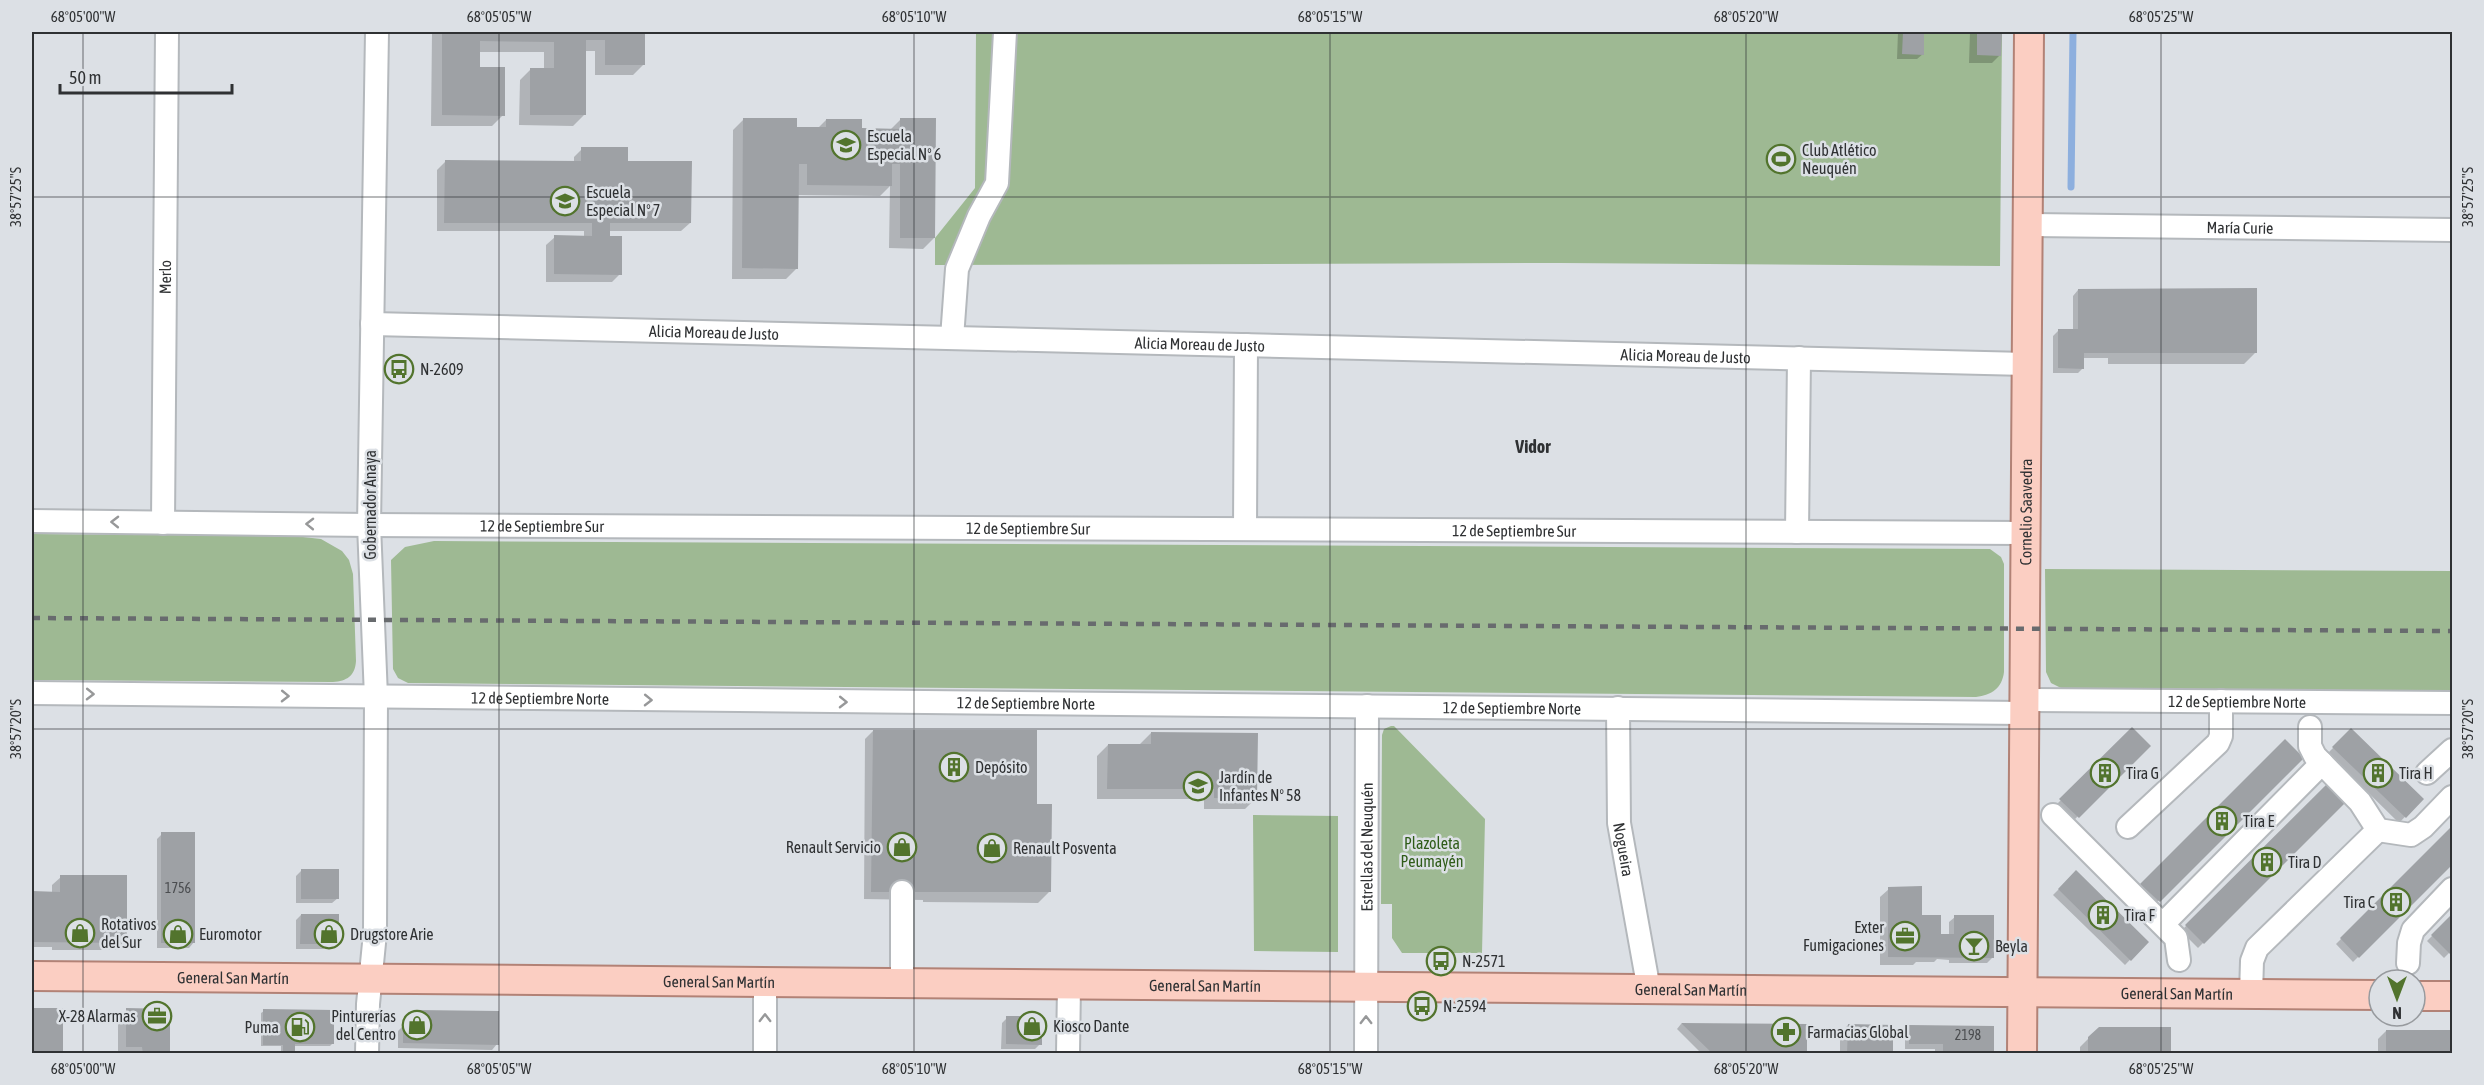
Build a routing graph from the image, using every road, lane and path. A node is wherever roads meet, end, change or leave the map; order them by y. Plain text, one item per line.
1 (167, 32) edge
2 (376, 32) edge
3 (1005, 32) edge
4 (2030, 32) edge
5 (2027, 225) junction
6 (2452, 230) edge
7 (372, 324) junction
8 (952, 338) junction
9 (1246, 345) junction
10 (1799, 358) junction
11 (2026, 364) junction
12 (32, 521) edge
13 (163, 523) junction
14 (369, 525) junction
15 (1245, 529) junction
16 (1797, 532) junction
17 (2024, 533) junction
18 (32, 693) edge
19 (376, 697) junction
20 (2221, 701) junction
21 (2452, 703) edge
22 (1367, 706) junction
23 (2023, 706) junction
24 (1618, 708) junction
25 (2310, 727) dead end
26 (2452, 750) edge
27 (2322, 763) junction
28 (2427, 773) dead end
29 (2452, 797) edge
30 (2053, 815) dead end
31 (2128, 826) dead end
32 (2378, 830) junction
33 (2452, 890) edge
34 (902, 892) dead end
35 (2163, 924) junction
36 (2179, 960) dead end
37 (2408, 963) dead end
38 (32, 976) edge
39 (371, 979) junction
40 (765, 982) junction
41 (902, 983) junction
42 (1069, 985) junction
43 (1366, 987) junction
44 (1649, 990) junction
45 (2022, 993) junction
46 (2252, 994) junction
47 (2367, 996) edge
48 (2427, 996) edge
49 (2452, 996) edge
50 (367, 1053) edge
51 (765, 1053) edge
52 (1068, 1053) edge
53 (1366, 1053) edge
54 (2022, 1053) edge

1 - 13 street, Merlo
2 - 7 street, Gobernador Anaya
3 - 8 street
4 - 5 main road, Cornelio Saavedra
5 - 6 street, María Curie
5 - 11 main road, Cornelio Saavedra
7 - 8 street, Alicia Moreau de Justo
7 - 14 street, Gobernador Anaya
8 - 9 street, Alicia Moreau de Justo
9 - 10 street, Alicia Moreau de Justo
9 - 15 street
10 - 11 street, Alicia Moreau de Justo
10 - 16 street
11 - 17 main road, Cornelio Saavedra
13 -> 12 street, 12 de Septiembre Sur
14 -> 13 street, 12 de Septiembre Sur
14 - 15 street, 12 de Septiembre Sur
14 - 19 street, Gobernador Anaya
15 - 16 street, 12 de Septiembre Sur
16 - 17 street, 12 de Septiembre Sur
17 - 23 main road, Cornelio Saavedra
18 -> 19 street, 12 de Septiembre Norte
19 -> 22 street, 12 de Septiembre Norte
19 - 39 street, Gobernador Anaya
20 - 21 street, 12 de Septiembre Norte
20 - 23 street, 12 de Septiembre Norte
20 - 31 street
22 - 24 street, 12 de Septiembre Norte
22 - 43 street, Estrellas del Neuquén
23 - 24 street, 12 de Septiembre Norte
23 - 45 main road, Cornelio Saavedra
24 - 44 street, Nogueira
25 - 27 street
26 - 28 street
27 - 32 street
27 - 35 street
29 - 32 street
30 - 35 street
32 - 46 street
33 - 37 street
34 - 41 street
35 - 36 street
38 - 39 main road, General San Martín
39 - 40 main road, General San Martín
39 - 50 street, Gobernador Anaya
40 - 41 main road, General San Martín
51 -> 40 street
41 - 42 main road, General San Martín
42 - 43 main road, General San Martín
42 - 52 street
43 - 44 main road, General San Martín
53 -> 43 street, Estrellas del Neuquén
44 - 45 main road, General San Martín
45 - 46 main road, General San Martín
45 - 54 main road, Cornelio Saavedra
46 - 47 main road, General San Martín
48 - 49 main road

